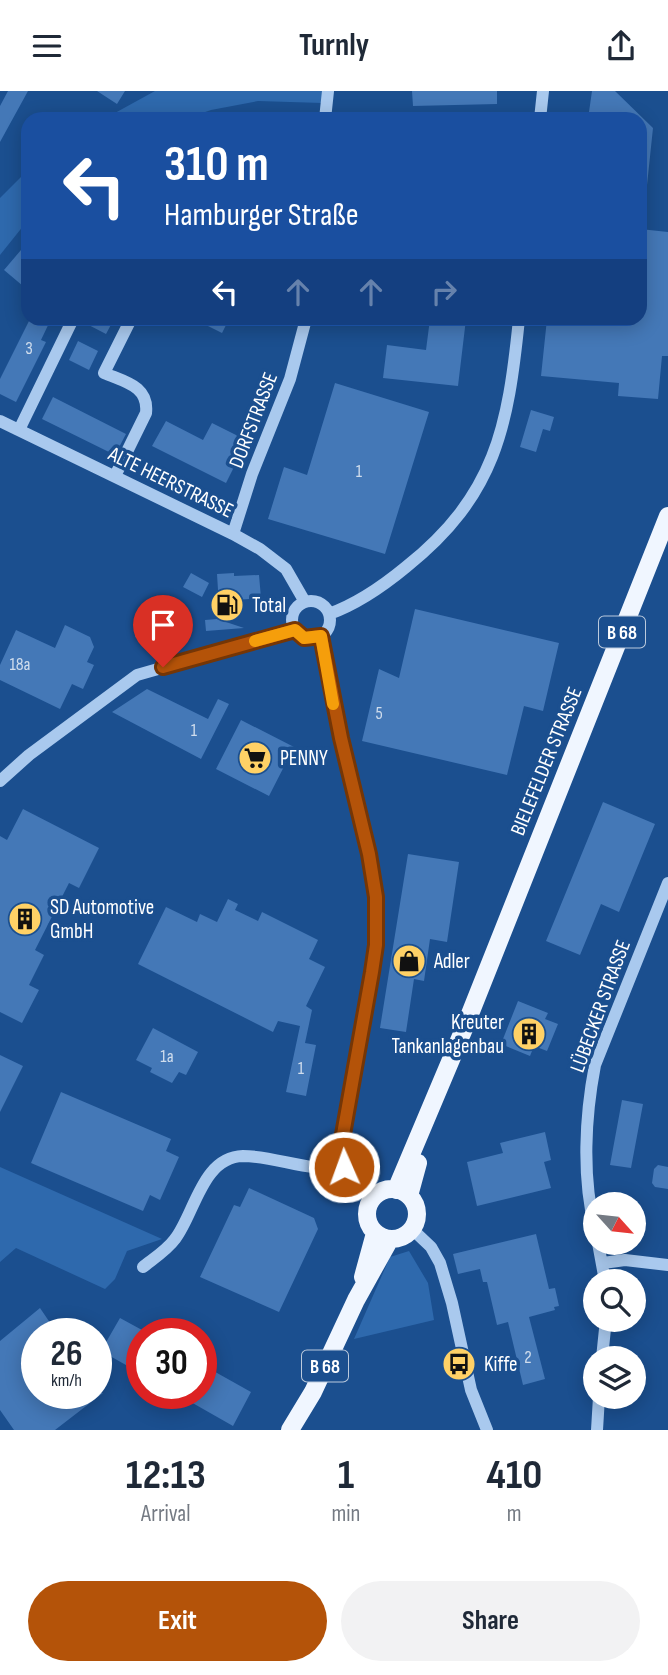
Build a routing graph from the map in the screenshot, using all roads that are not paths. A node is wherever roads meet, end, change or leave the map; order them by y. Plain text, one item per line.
1 (328, 91) edge
2 (543, 91) edge
3 (326, 112) edge
4 (541, 112) edge
5 (70, 326) edge
6 (128, 326) edge
7 (304, 326) edge
8 (518, 326) edge
9 (0, 421) edge
10 (19, 430) junction
11 (115, 475) junction
12 (668, 516) edge
13 (233, 534) junction
14 (305, 602) junction
15 (329, 614) junction
16 (295, 630) junction
17 (316, 637) junction
18 (0, 781) edge
19 (668, 883) edge
20 (344, 1167) junction
21 (589, 1192) edge
22 (402, 1193) junction
23 (372, 1198) junction
24 (411, 1229) junction
25 (383, 1236) junction
26 (601, 1255) edge
27 (603, 1263) junction
28 (668, 1265) edge
29 (143, 1268) dead end
30 (604, 1269) edge
31 (598, 1409) edge
32 (290, 1430) edge
33 (487, 1430) edge
34 (597, 1430) edge

1 - 3 street
2 - 4 street
5 - 10 street
6 - 11 street
7 - 13 street, DORFSTRASSE
8 - 15 street
9 - 10 street, ALTE HEERSTRASSE
10 - 11 street, ALTE HEERSTRASSE
11 - 13 street, ALTE HEERSTRASSE
12 - 22 main road, BIELEFELDER STRASSE / B 68
13 - 14 street, ALTE HEERSTRASSE
14 - 15 street
14 - 16 street
15 - 17 street
16 - 17 street
16 - 18 street
17 - 20 street
19 - 21 street, LÜBECKER STRASSE
20 - 23 street
20 - 29 street
22 - 23 main road
22 - 24 main road
23 - 25 main road
24 - 25 main road
24 - 33 street
25 - 32 main road, B 68
26 - 27 street
27 - 28 street
27 - 30 street
31 - 34 street

